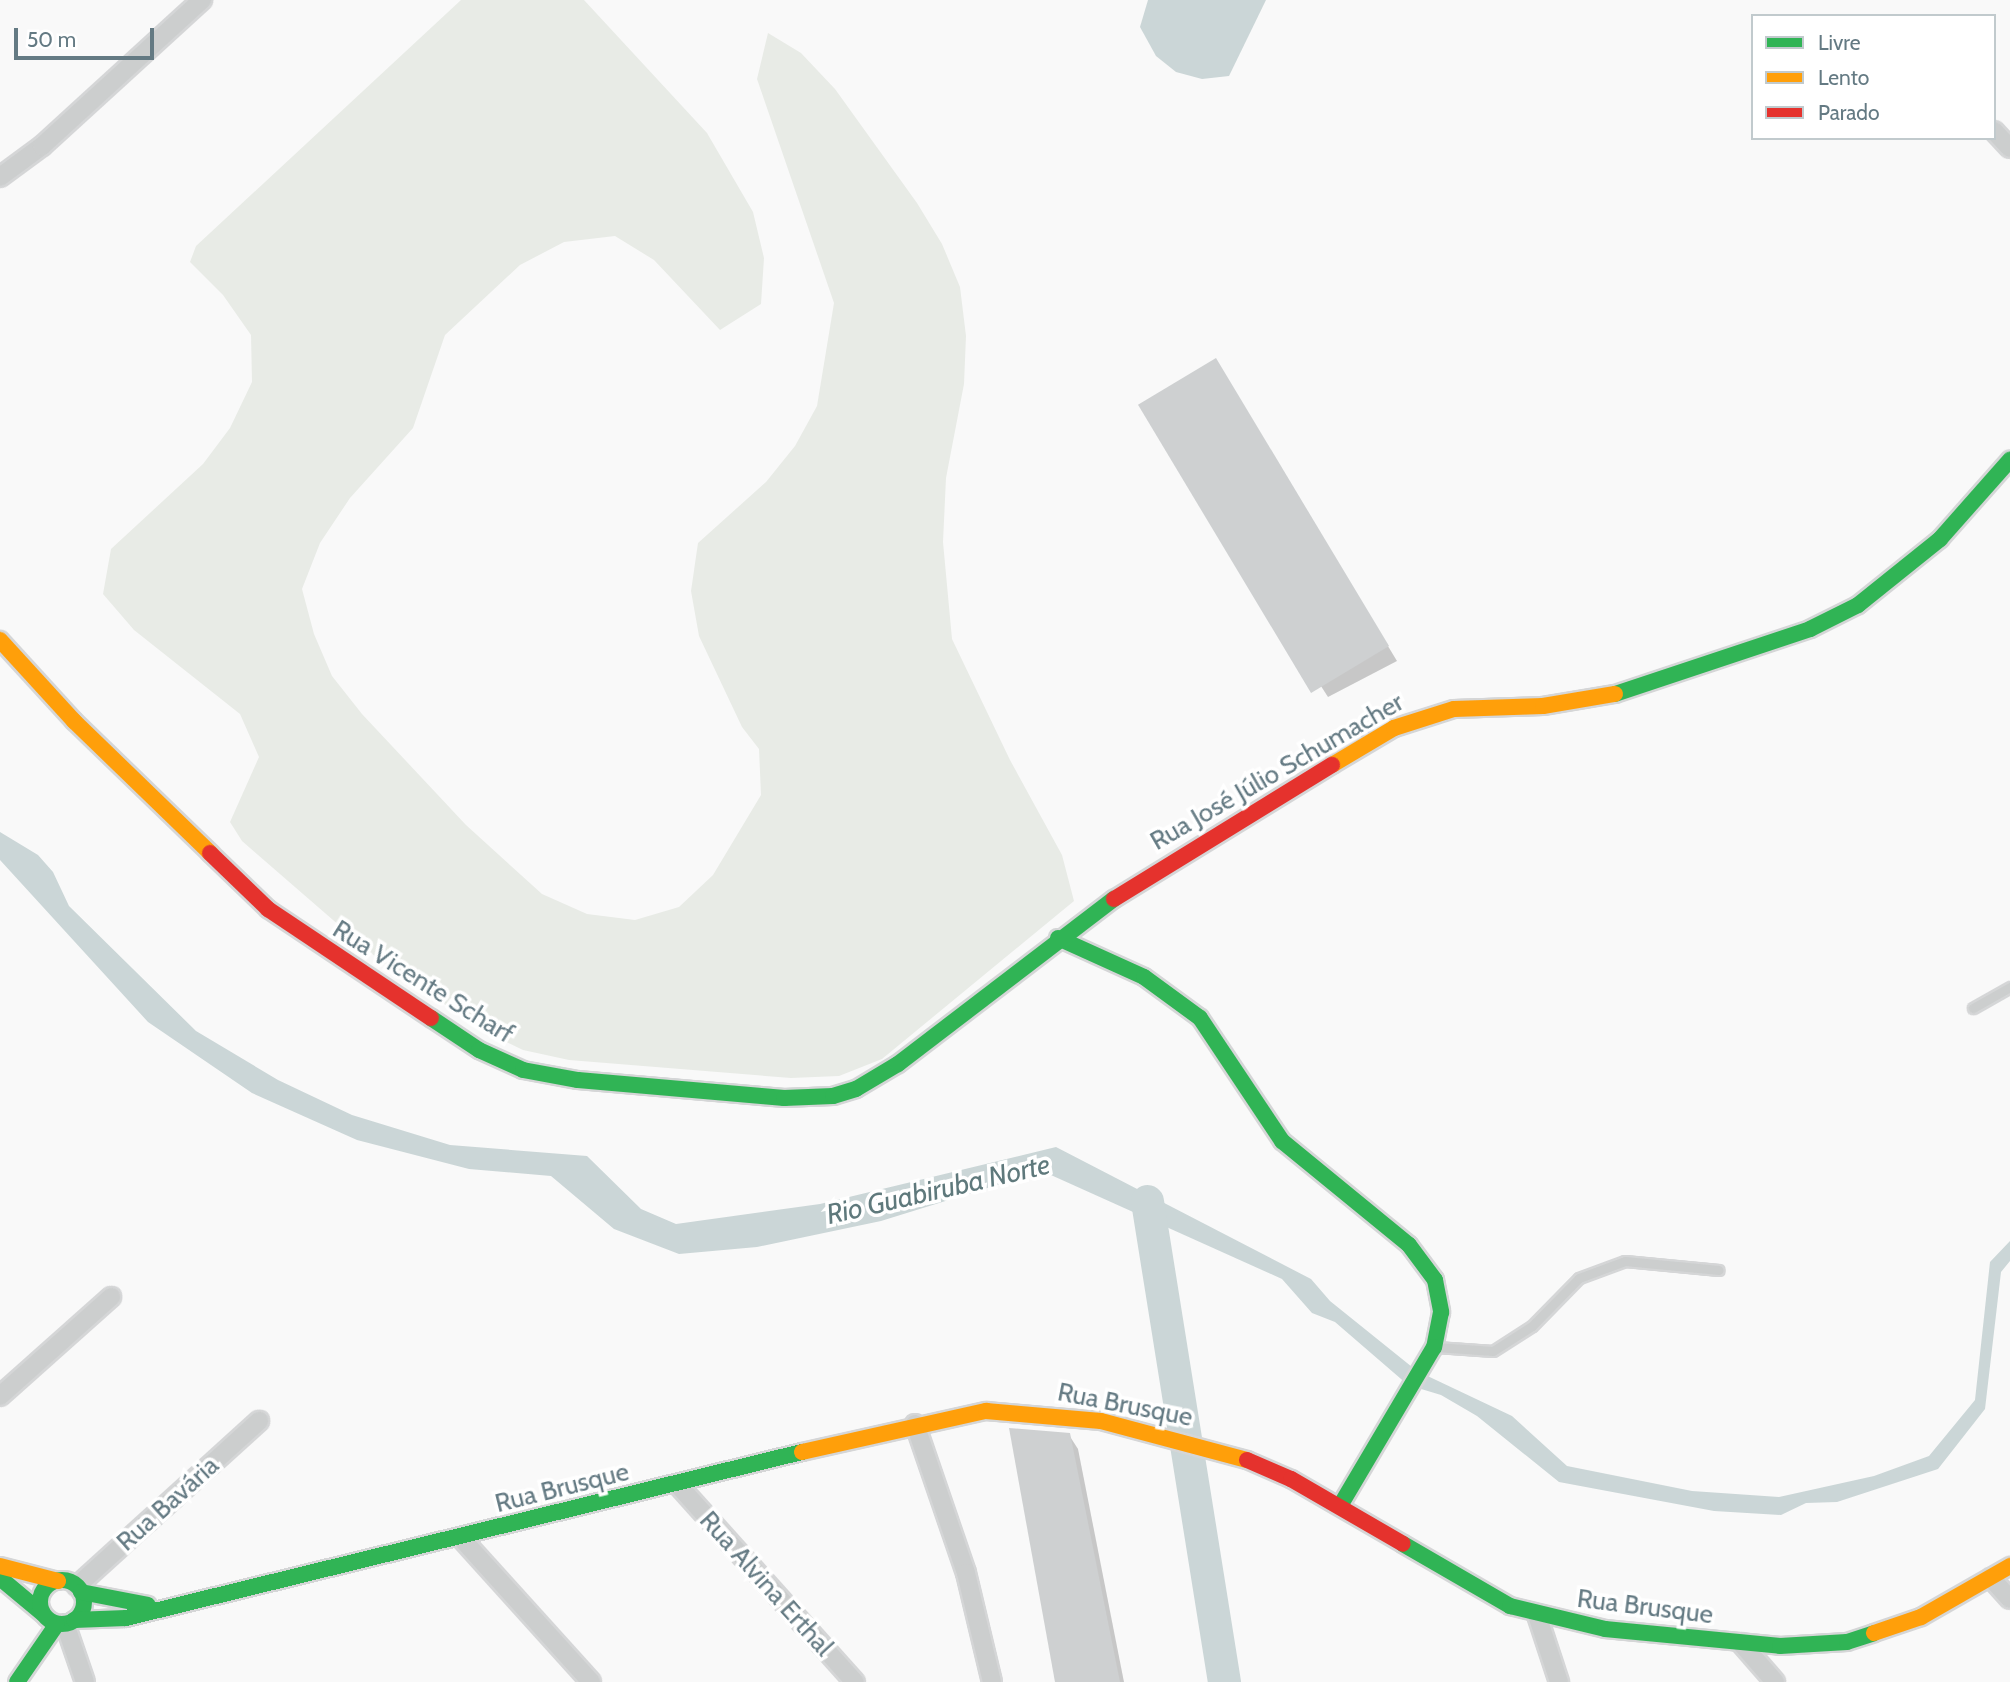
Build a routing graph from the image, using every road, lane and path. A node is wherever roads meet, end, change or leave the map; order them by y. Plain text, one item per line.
1 (202, 0) edge
2 (1996, 133) edge
3 (2010, 149) edge
4 (0, 177) edge
5 (2010, 460) edge
6 (0, 640) edge
7 (1058, 938) junction
8 (2010, 987) edge
9 (1973, 1008) dead end
10 (1719, 1270) dead end
11 (111, 1297) dead end
12 (1434, 1347) junction
13 (0, 1396) edge
14 (259, 1421) dead end
15 (915, 1424) junction
16 (678, 1485) junction
17 (1340, 1506) junction
18 (461, 1538) junction
19 (0, 1566) edge
20 (2010, 1566) edge
21 (0, 1578) edge
22 (1991, 1578) junction
23 (58, 1581) junction
24 (79, 1589) junction
25 (2010, 1599) edge
26 (191, 1602) junction
27 (1536, 1615) junction
28 (60, 1621) junction
29 (1741, 1643) junction
30 (17, 1682) edge
31 (85, 1682) edge
32 (591, 1682) edge
33 (855, 1682) edge
34 (992, 1682) edge
35 (1559, 1682) edge
36 (1775, 1682) edge

1 - 4 street
2 - 3 street
5 - 7 main road, Rua José Júlio Schumacher
6 - 7 main road, Rua Vicente Scharf
7 - 12 main road
8 - 9 lane
10 - 12 lane
11 - 13 street
12 - 17 main road
14 - 24 street, Rua Bavária
15 - 16 main road, Rua Brusque
15 - 17 main road, Rua Brusque
15 - 34 street
16 - 18 main road, Rua Brusque
16 - 33 street, Rua Alvina Erthal
17 - 27 main road, Rua Brusque
18 - 26 main road, Rua Brusque
18 - 32 street
19 - 23 main road
20 - 22 main road, Rua Brusque
21 - 28 main road
22 - 25 street
22 - 29 main road, Rua Brusque
23 - 24 main road, Rua Brusque
23 - 28 main road
24 - 26 main road, Rua Brusque
24 - 28 main road
26 - 28 main road, Rua Brusque
27 - 29 main road, Rua Brusque
27 - 35 street
28 - 30 main road
28 - 31 street
29 - 36 street

